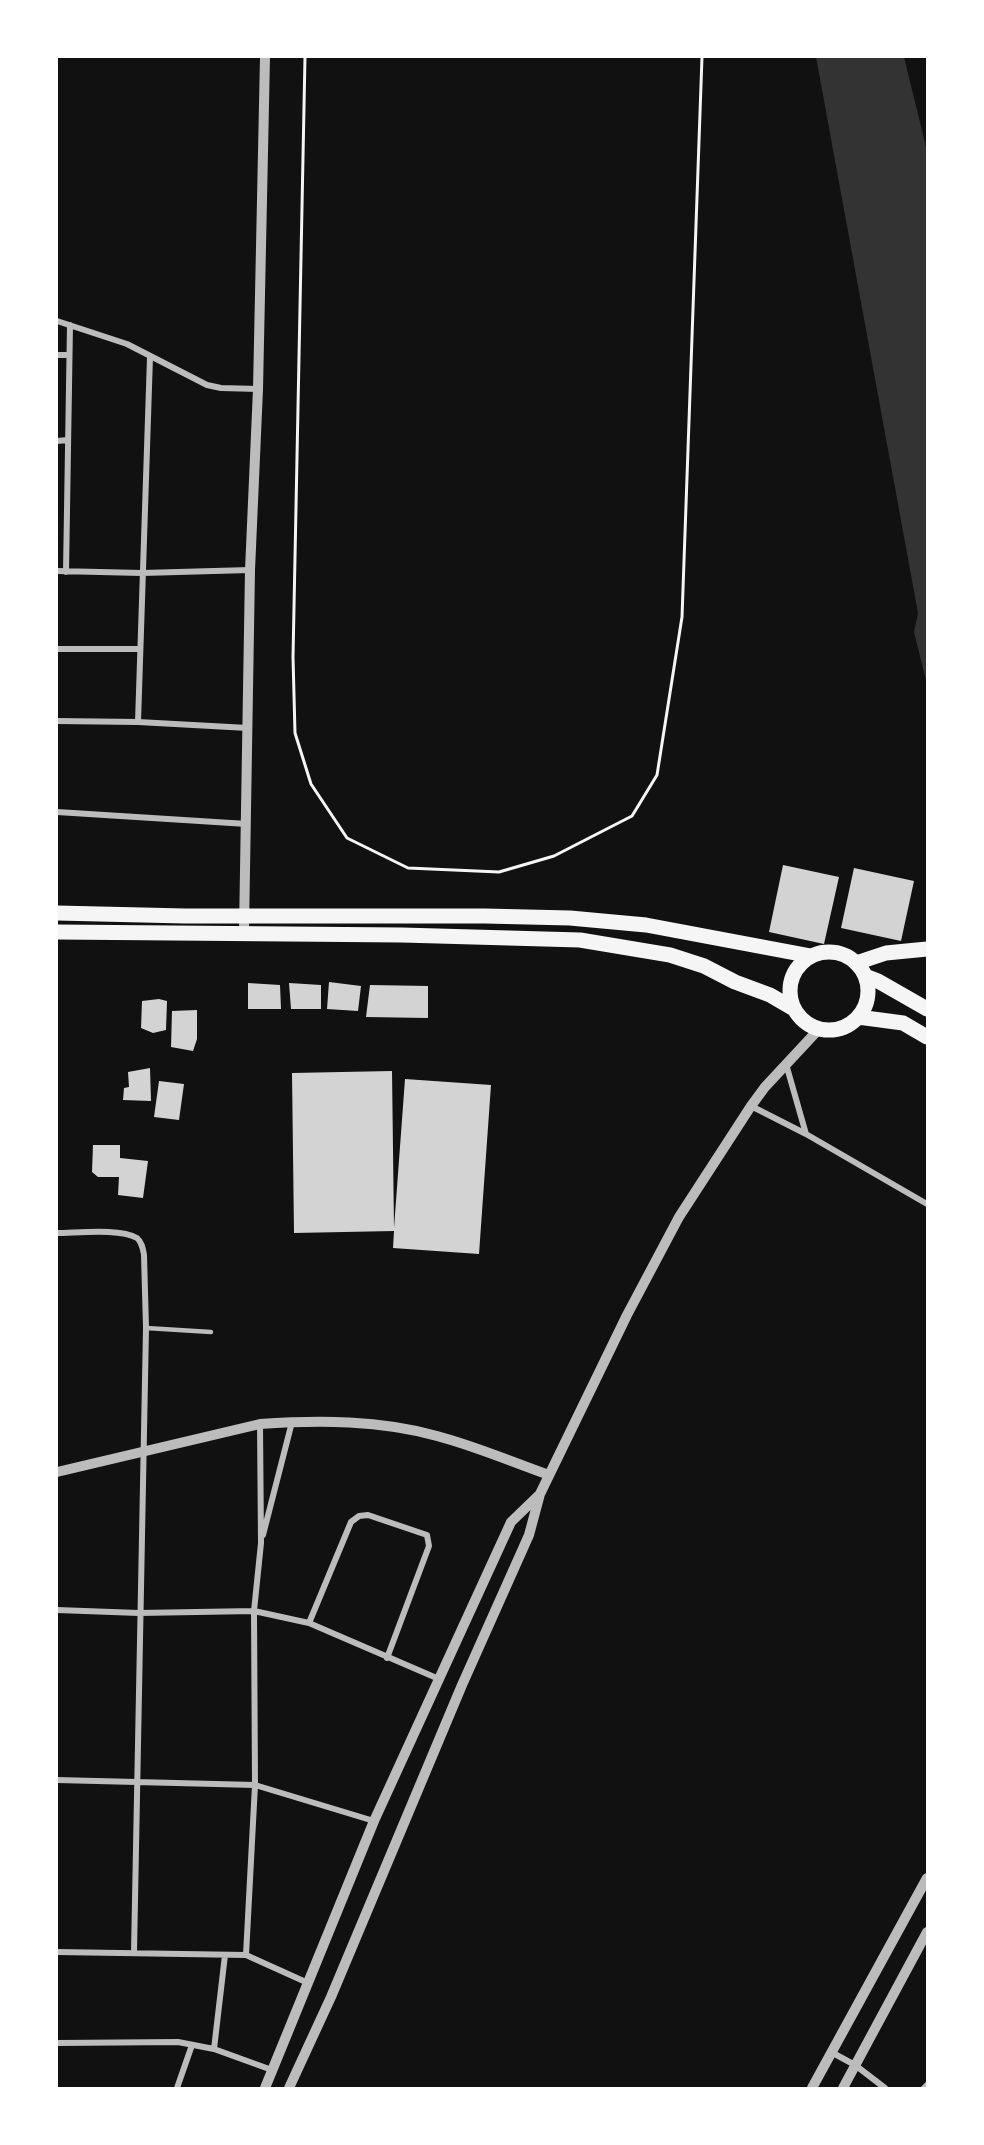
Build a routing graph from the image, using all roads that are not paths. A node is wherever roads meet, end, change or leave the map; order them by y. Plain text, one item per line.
1 (265, 57) edge
2 (57, 321) edge
3 (70, 325) junction
4 (57, 355) edge
5 (69, 355) junction
6 (150, 357) junction
7 (258, 389) junction
8 (68, 440) junction
9 (57, 441) edge
10 (250, 570) junction
11 (57, 571) edge
12 (66, 572) junction
13 (142, 573) junction
14 (57, 649) edge
15 (140, 650) junction
16 (57, 721) edge
17 (138, 722) junction
18 (248, 728) junction
19 (57, 812) edge
20 (247, 824) junction
21 (57, 913) edge
22 (244, 915) junction
23 (57, 932) edge
24 (246, 935) junction
25 (927, 949) edge
26 (811, 956) junction
27 (856, 963) junction
28 (865, 976) junction
29 (794, 1009) junction
30 (927, 1009) edge
31 (858, 1017) junction
32 (819, 1029) junction
33 (927, 1037) edge
34 (786, 1064) junction
35 (751, 1106) junction
36 (806, 1134) junction
37 (927, 1204) edge
38 (57, 1233) edge
39 (146, 1328) junction
40 (211, 1332) dead end
41 (292, 1422) junction
42 (260, 1424) junction
43 (142, 1451) junction
44 (57, 1472) edge
45 (549, 1475) junction
46 (540, 1494) junction
47 (261, 1543) junction
48 (57, 1610) edge
49 (254, 1611) junction
50 (139, 1613) junction
51 (309, 1623) junction
52 (387, 1658) junction
53 (438, 1679) junction
54 (57, 1780) edge
55 (136, 1782) junction
56 (255, 1785) junction
57 (374, 1821) junction
58 (927, 1878) edge
59 (927, 1932) edge
60 (57, 1952) edge
61 (134, 1952) junction
62 (225, 1954) junction
63 (246, 1955) junction
64 (309, 1983) junction
65 (57, 2043) edge
66 (192, 2045) junction
67 (214, 2049) junction
68 (831, 2052) junction
69 (855, 2065) junction
70 (272, 2070) junction
71 (177, 2088) edge
72 (265, 2088) edge
73 (289, 2088) edge
74 (812, 2088) edge
75 (843, 2088) edge
76 (885, 2088) edge

1 - 7 street
2 - 3 street
3 - 5 street
3 - 6 street
4 - 5 street
5 - 8 street
6 - 7 street
6 - 13 street
7 - 10 street
8 - 9 street
8 - 12 street
10 - 13 street
10 - 18 street
11 - 12 street
12 - 13 street
13 - 15 street
14 - 15 street
15 - 17 street
16 - 17 street
17 - 18 street
18 - 20 street
19 - 20 street
20 - 22 street
21 - 22 main road
22 - 24 street
22 - 26 main road
23 - 24 main road
24 - 29 main road
25 - 27 main road
26 - 27 main road
26 - 29 main road
27 - 28 main road
28 - 30 main road
28 - 31 main road
29 - 32 main road
31 - 32 main road
31 - 33 main road
32 - 34 street
34 - 35 street
34 - 36 street
35 - 36 street
35 - 45 street
36 - 37 street
38 - 39 street
39 - 40 lane
39 - 43 street
41 - 42 street
41 - 45 street
41 - 47 street
42 - 43 street
42 - 47 street
43 - 44 street
43 - 50 street
45 - 46 street
46 - 53 street
46 - 73 street
47 - 49 street
48 - 50 street
49 - 50 street
49 - 51 street
49 - 56 street
50 - 55 street
51 - 52 street
51 - 52 street
52 - 53 street
53 - 57 street
54 - 55 street
55 - 56 street
55 - 61 street
56 - 57 street
56 - 63 street
57 - 64 street
58 - 68 street
59 - 69 street
60 - 61 street
61 - 62 street
62 - 63 street
62 - 67 street
63 - 64 street
64 - 70 street
65 - 66 street
66 - 67 street
66 - 71 street
67 - 70 street
68 - 69 street
68 - 74 street
69 - 75 street
69 - 76 street
70 - 72 street

